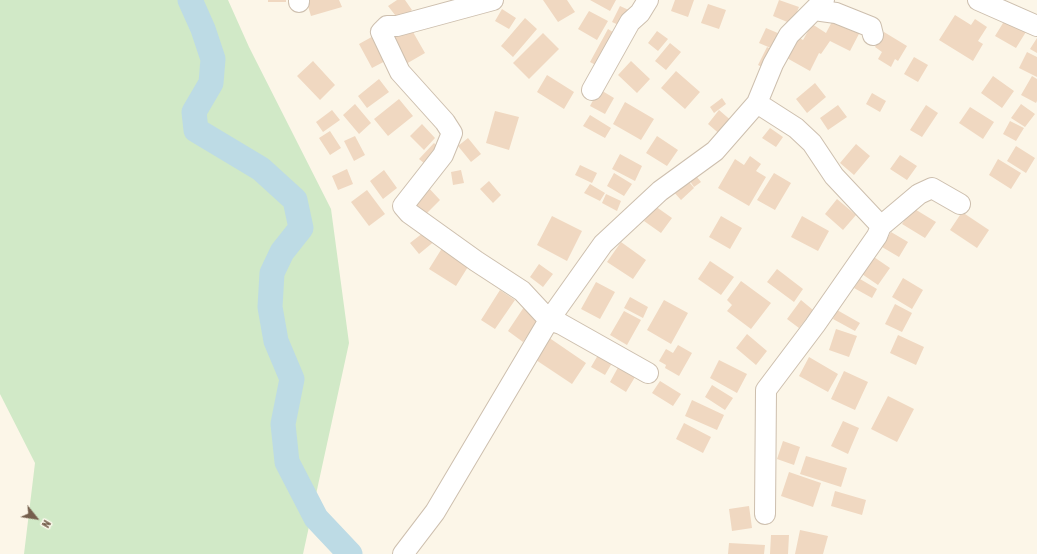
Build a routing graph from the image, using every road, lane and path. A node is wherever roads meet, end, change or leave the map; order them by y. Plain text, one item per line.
1 (648, 0) edge
2 (978, 0) edge
3 (482, 1) edge
4 (819, 5) edge
5 (1037, 26) edge
6 (873, 35) dead end
7 (592, 90) dead end
8 (757, 103) junction
9 (960, 204) dead end
10 (881, 226) junction
11 (549, 320) junction
12 (648, 373) dead end
13 (765, 514) dead end
14 (403, 554) edge

1 - 7 street
2 - 5 street
3 - 11 street
4 - 6 street
4 - 8 street
8 - 10 street
8 - 11 street
9 - 10 street
10 - 13 street
11 - 12 street
11 - 14 street

